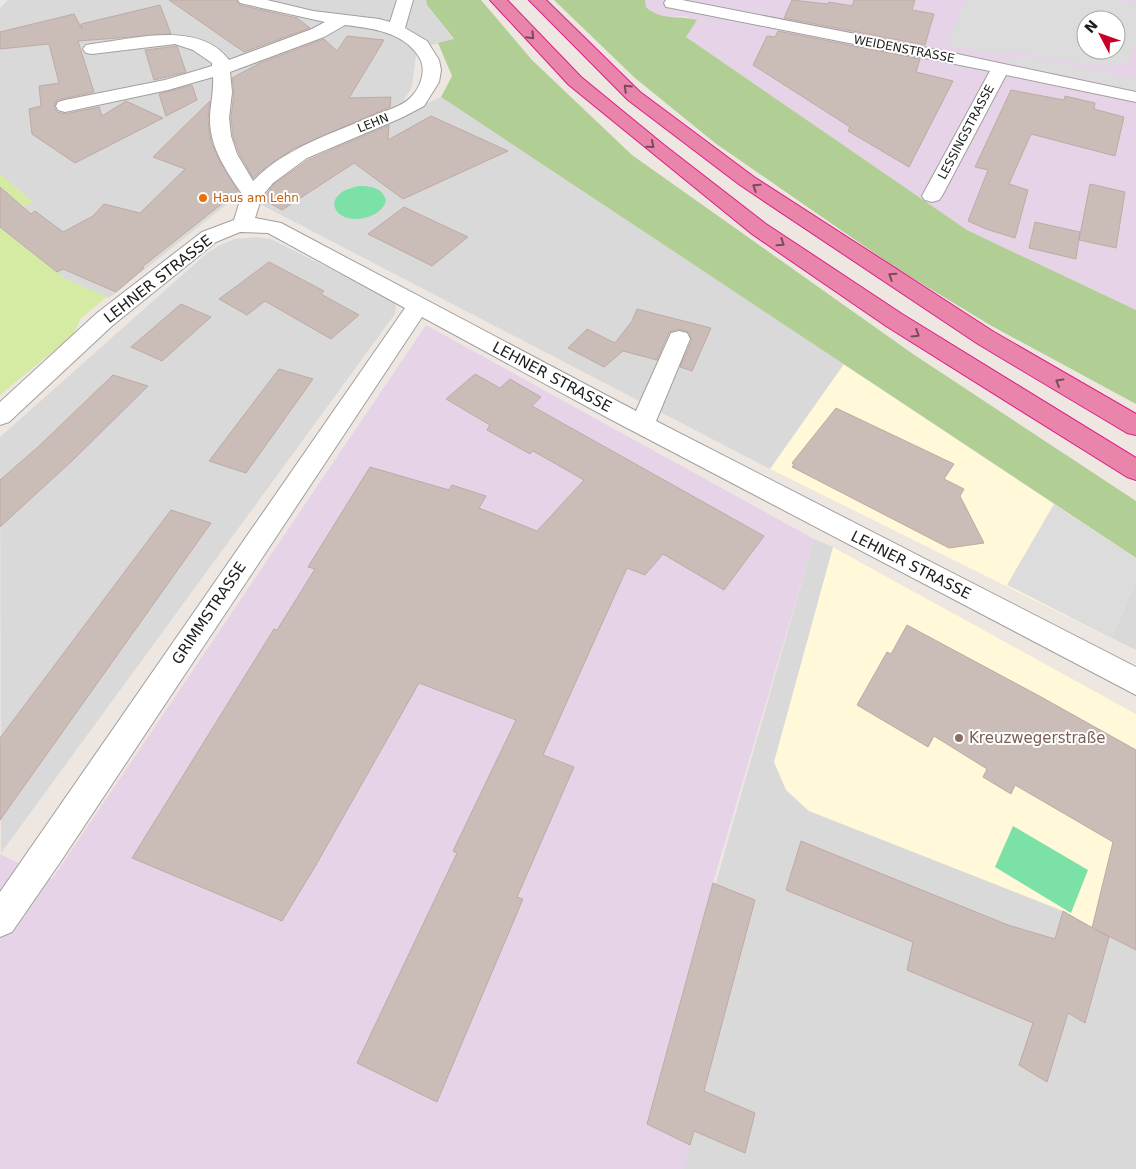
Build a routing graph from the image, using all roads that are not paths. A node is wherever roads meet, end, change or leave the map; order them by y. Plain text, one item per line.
1 (246, 0) edge
2 (405, 0) edge
3 (498, 0) edge
4 (537, 0) edge
5 (672, 3) dead end
6 (342, 20) junction
7 (396, 30) junction
8 (92, 49) dead end
9 (221, 69) junction
10 (1000, 69) junction
11 (1136, 97) edge
12 (65, 106) dead end
13 (252, 194) junction
14 (932, 196) dead end
15 (243, 223) junction
16 (418, 305) junction
17 (679, 339) dead end
18 (0, 416) edge
19 (642, 425) junction
20 (1136, 426) edge
21 (1136, 470) edge
22 (1136, 682) edge
23 (0, 920) edge

1 - 6 street, LEHN
2 - 7 street
3 -> 21 highway
20 -> 4 highway
5 - 10 street, WEIDENSTRASSE
6 - 7 street, LEHN
6 - 9 street
7 - 13 street, LEHN
8 - 9 street
9 - 12 street
9 - 13 street
10 - 11 street, WEIDENSTRASSE
10 - 14 street, LESSINGSTRASSE
13 - 15 street, LEHN
15 - 16 street, LEHNER STRASSE
15 - 18 street, LEHNER STRASSE
16 - 19 street, LEHNER STRASSE
16 - 23 street, GRIMMSTRASSE
17 - 19 street
19 - 22 street, LEHNER STRASSE

